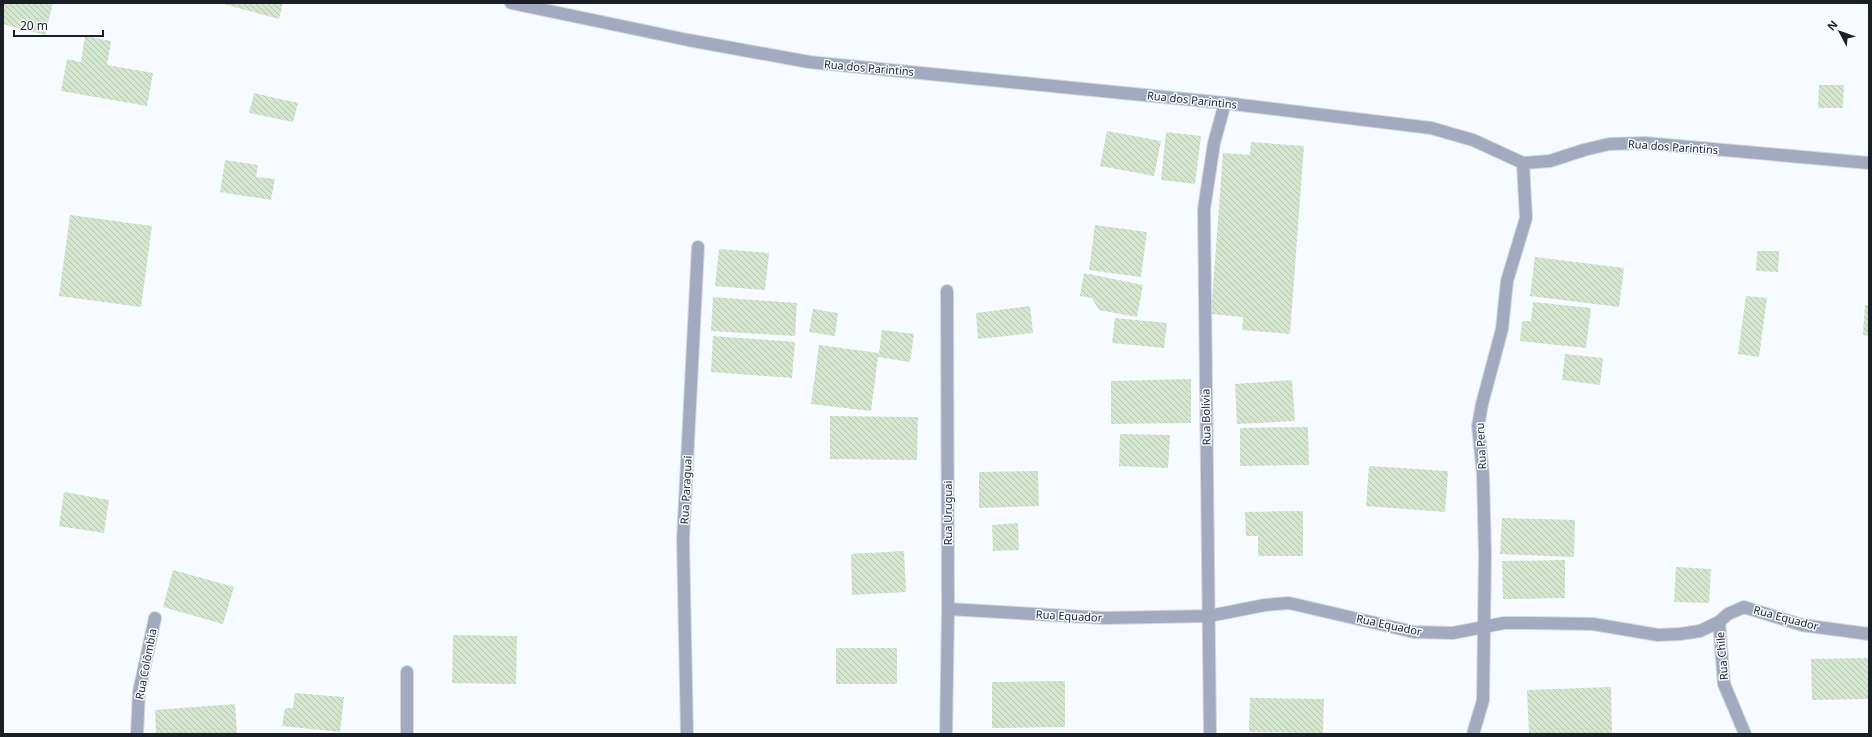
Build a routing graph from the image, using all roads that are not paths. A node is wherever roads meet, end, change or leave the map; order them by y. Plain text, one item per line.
1 (511, 3) edge
2 (1225, 103) junction
3 (1523, 163) junction
4 (1869, 163) edge
5 (698, 246) dead end
6 (947, 291) dead end
7 (948, 610) junction
8 (1209, 616) junction
9 (155, 618) dead end
10 (1719, 622) junction
11 (1483, 627) junction
12 (1869, 634) edge
13 (407, 672) dead end
14 (137, 734) edge
15 (407, 734) edge
16 (687, 734) edge
17 (946, 734) edge
18 (1210, 734) edge
19 (1473, 734) edge
20 (1745, 734) edge

1 - 2 street, Rua dos Parintins
2 - 3 street, Rua dos Parintins
2 - 8 street, Rua Bolívia
3 - 4 street, Rua dos Parintins
3 - 11 street, Rua Peru
5 - 16 street, Rua Paraguai
6 - 7 street, Rua Uruguai
7 - 8 street, Rua Equador
7 - 17 street, Rua Uruguai
8 - 11 street, Rua Equador
8 - 18 street, Rua Bolívia
9 - 14 street, Rua Colômbia
10 - 11 street, Rua Equador
10 - 12 street, Rua Equador
10 - 20 street, Rua Chile
11 - 19 street, Rua Peru
13 - 15 street

